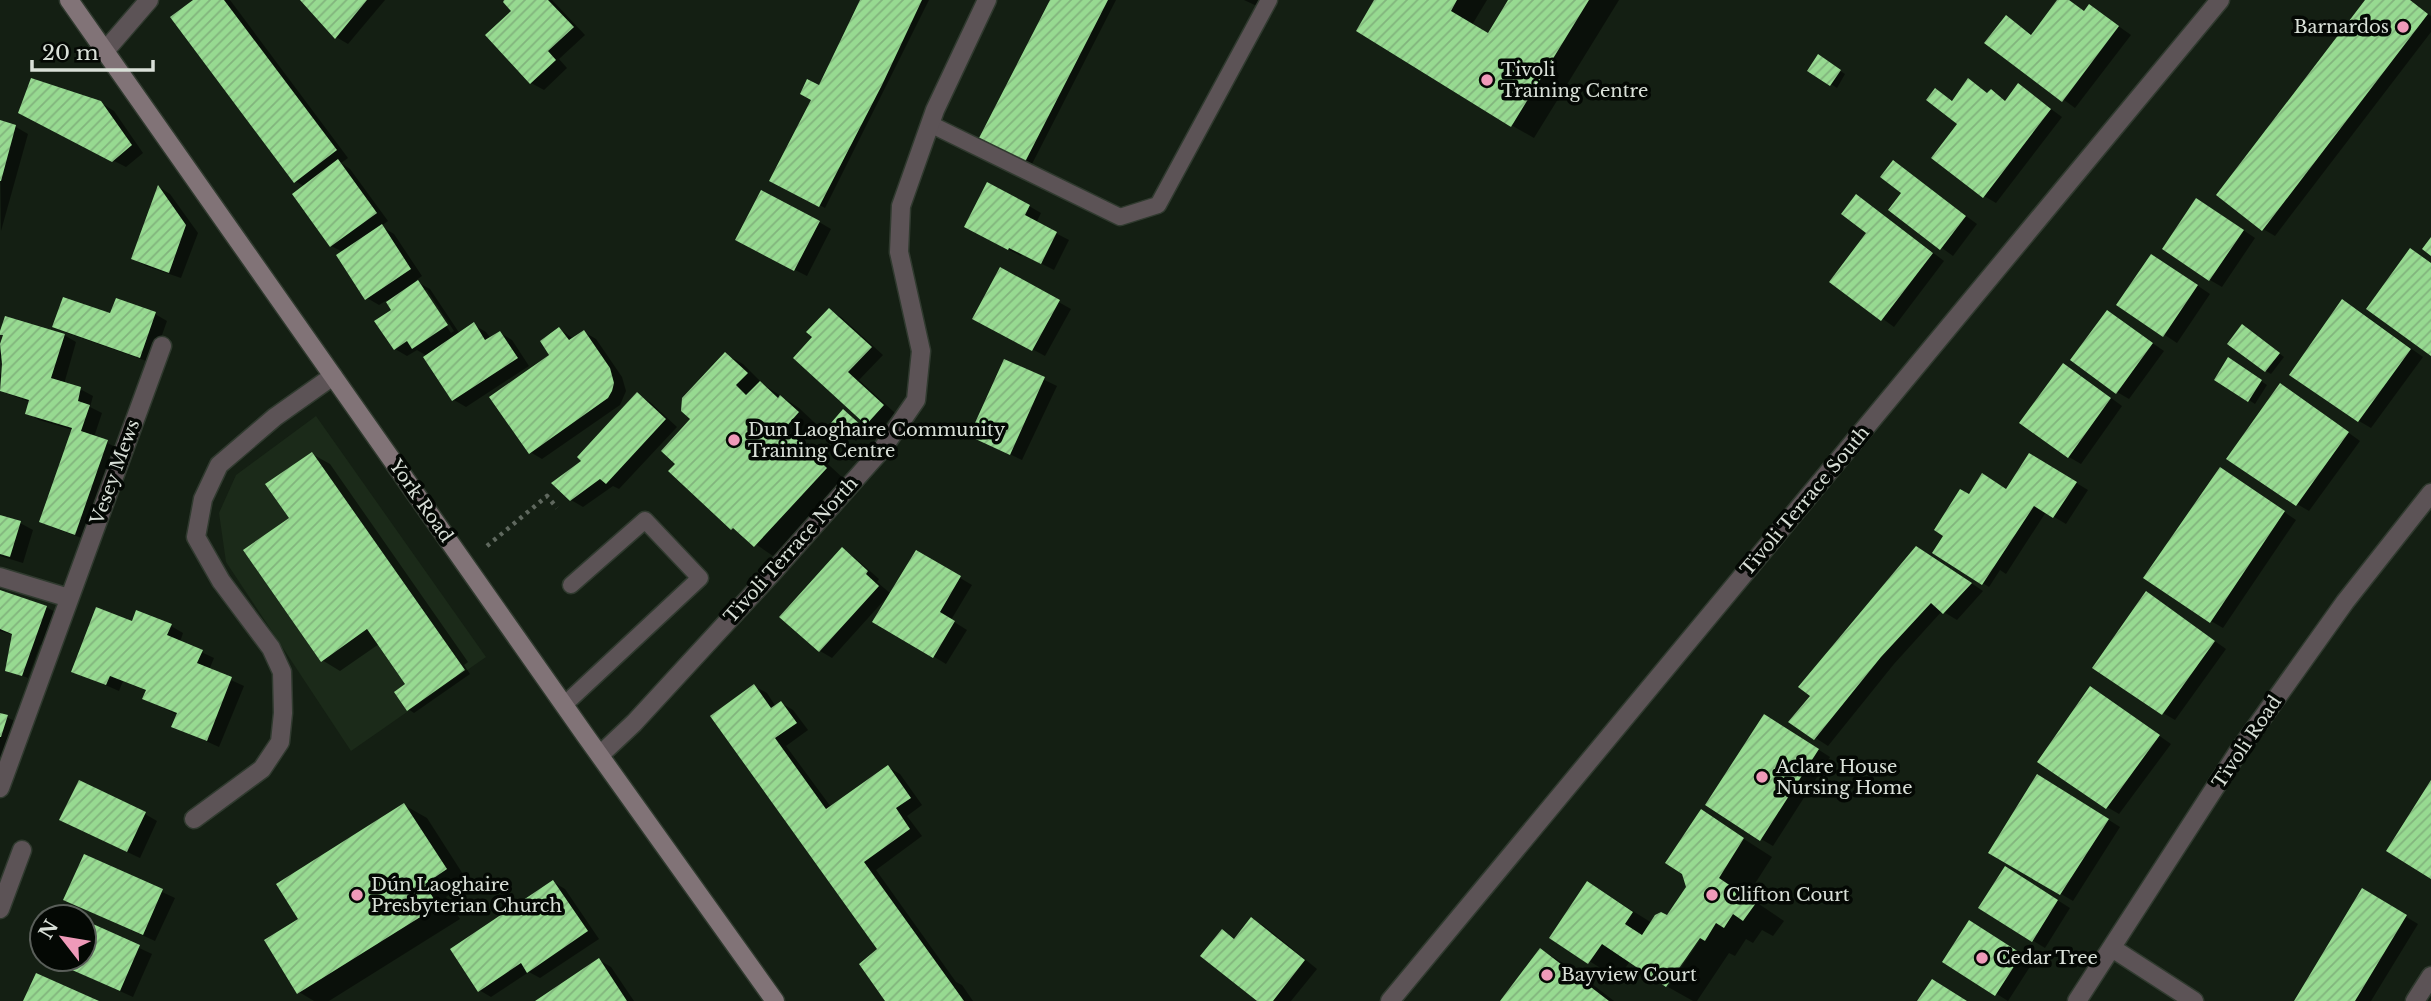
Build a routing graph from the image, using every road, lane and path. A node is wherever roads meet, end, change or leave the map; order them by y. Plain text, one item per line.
1 (69, 0) edge
2 (149, 0) edge
3 (987, 0) edge
4 (1269, 0) edge
5 (2220, 0) edge
6 (105, 51) junction
7 (930, 124) junction
8 (162, 346) dead end
9 (333, 376) junction
10 (2431, 493) edge
11 (557, 508) dead end
12 (464, 564) junction
13 (0, 577) edge
14 (571, 585) dead end
15 (69, 597) junction
16 (564, 705) junction
17 (600, 755) junction
18 (0, 788) edge
19 (194, 819) dead end
20 (22, 850) dead end
21 (0, 909) edge
22 (2112, 948) junction
23 (2431, 976) edge
24 (775, 1001) edge
25 (1390, 1001) edge
26 (2077, 1001) edge
27 (2194, 1001) edge
28 (2415, 1001) edge

1 - 6 main road, York Road
2 - 6 street
3 - 7 street, Tivoli Terrace North
4 - 7 lane
5 - 25 street, Tivoli Terrace South
6 - 9 main road, York Road
7 - 17 street, Tivoli Terrace North
8 - 15 street, Vesey Mews
9 - 12 main road, York Road
9 - 19 street
10 - 22 street, Tivoli Road
11 - 12 path
12 - 16 main road, York Road
13 - 15 street
14 - 16 lane
15 - 18 street, Vesey Mews
16 - 17 main road, York Road
17 - 24 main road, York Road
20 - 21 street
22 - 26 street, Tivoli Road
22 - 27 street
23 - 28 street

